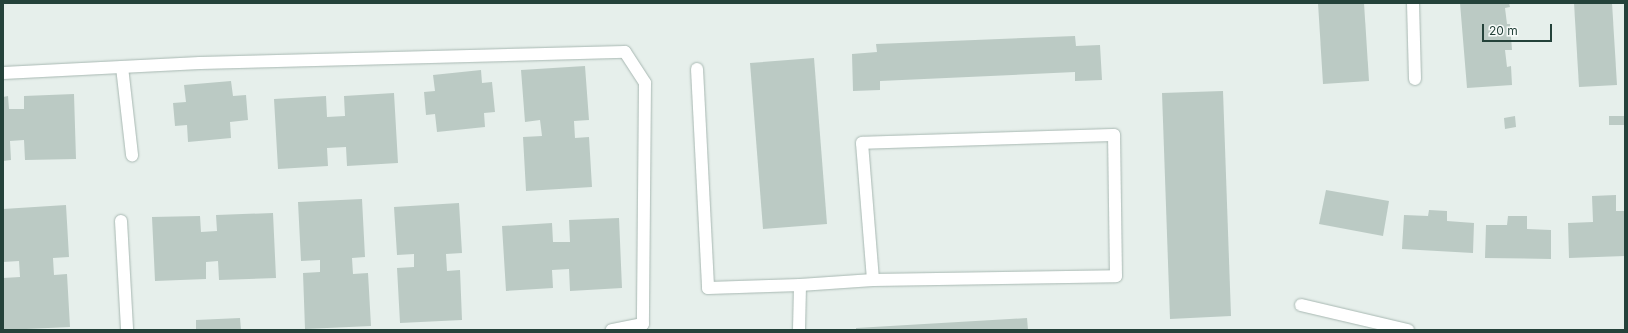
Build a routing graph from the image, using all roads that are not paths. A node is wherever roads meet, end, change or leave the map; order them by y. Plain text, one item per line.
1 (1412, 3) edge
2 (122, 67) junction
3 (698, 69) dead end
4 (3, 73) edge
5 (1415, 79) dead end
6 (132, 155) dead end
7 (120, 220) dead end
8 (873, 280) junction
9 (800, 285) junction
10 (1301, 305) dead end
11 (127, 330) edge
12 (612, 330) edge
13 (799, 330) edge
14 (1408, 330) edge

1 - 5 street
2 - 4 street
2 - 6 street
2 - 12 street
3 - 9 street
7 - 11 street
8 - 8 street
8 - 9 street
9 - 13 street
10 - 14 street

